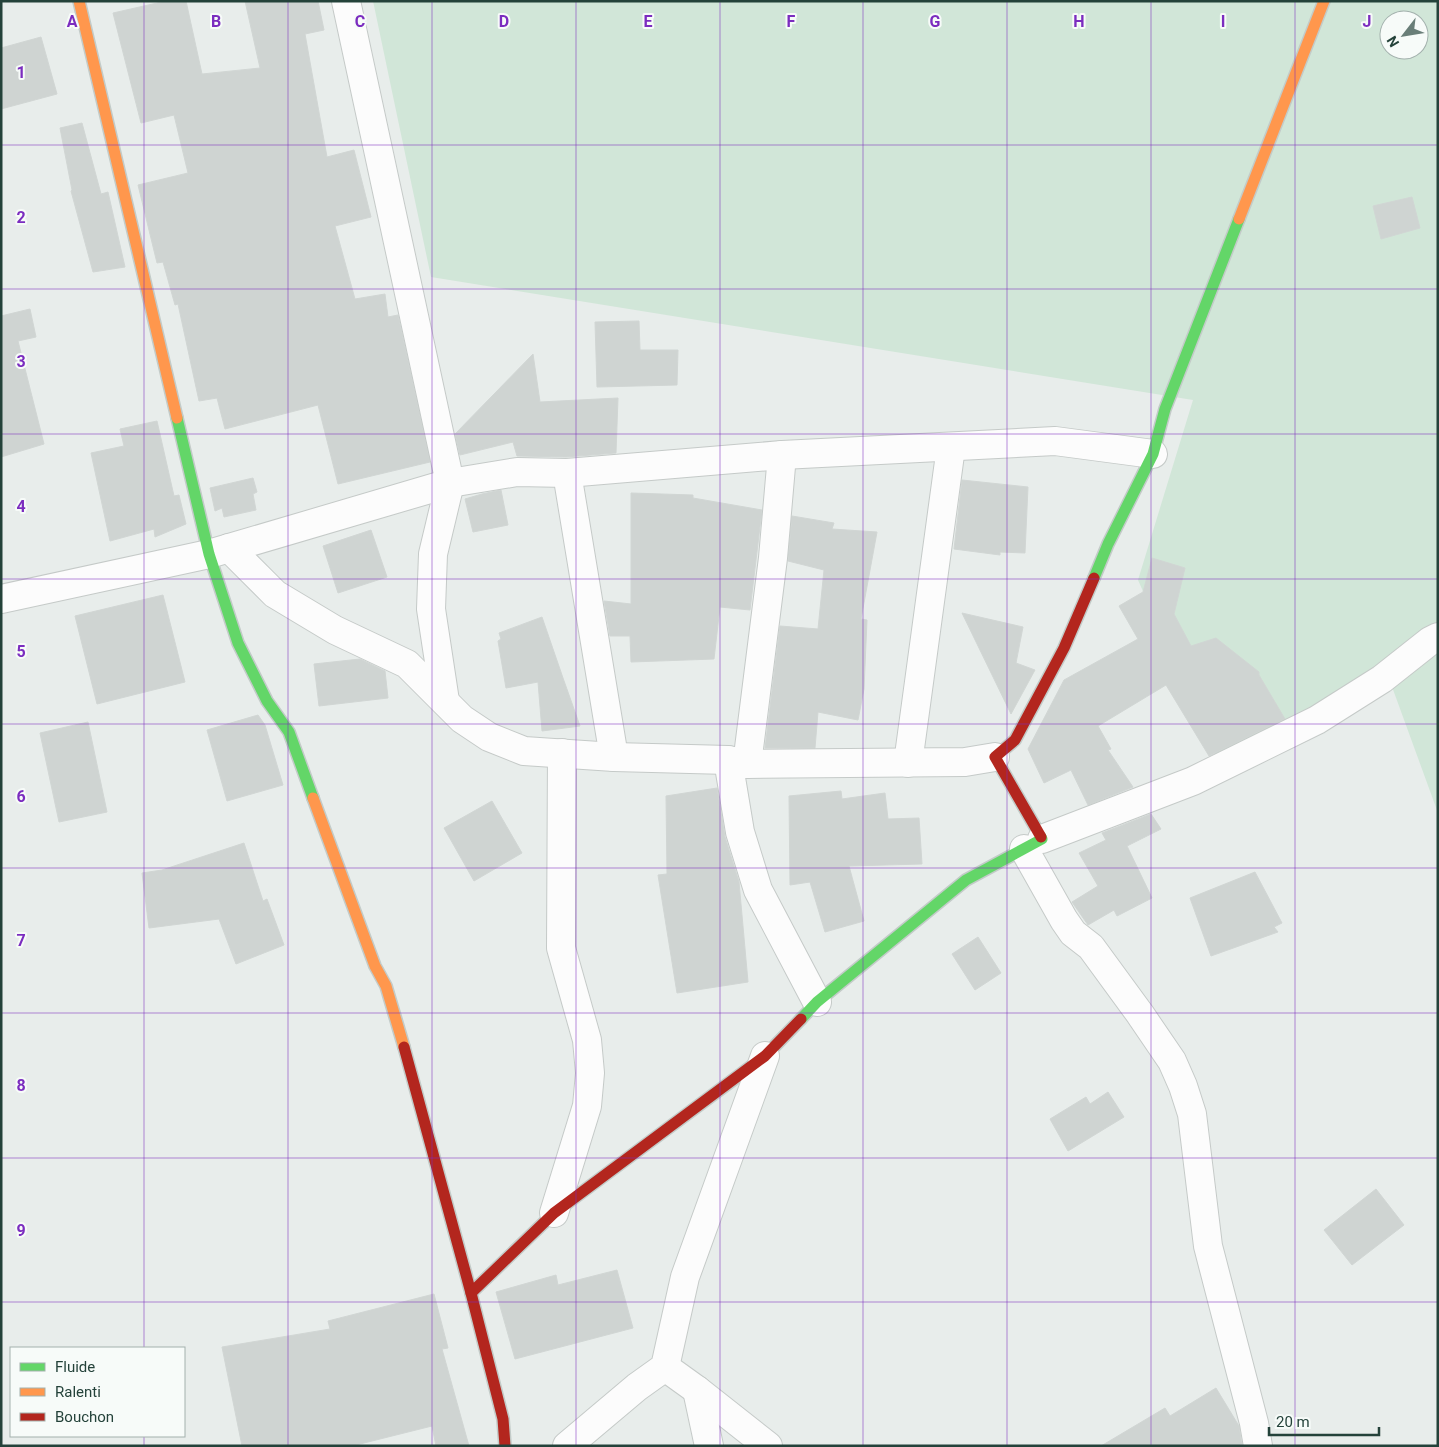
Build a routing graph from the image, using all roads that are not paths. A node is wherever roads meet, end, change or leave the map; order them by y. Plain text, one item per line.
1 (79, 1) edge
2 (346, 1) edge
3 (1324, 1) edge
4 (951, 447) junction
5 (1153, 454) junction
6 (782, 455) junction
7 (567, 473) junction
8 (450, 483) junction
9 (219, 551) junction
10 (1, 599) edge
11 (1438, 637) edge
12 (445, 701) junction
13 (562, 754) junction
14 (614, 757) junction
15 (995, 757) junction
16 (738, 762) junction
17 (908, 763) junction
18 (1033, 844) junction
19 (817, 1002) junction
20 (765, 1056) junction
21 (554, 1213) junction
22 (471, 1293) junction
23 (665, 1367) junction
24 (697, 1390) junction
25 (505, 1446) edge
26 (567, 1446) edge
27 (709, 1446) edge
28 (768, 1446) edge
29 (1258, 1446) edge

1 - 9 street
2 - 8 street
3 - 5 street
4 - 5 street
4 - 6 street
4 - 17 street
5 - 15 street
6 - 7 street
6 - 16 street
7 - 8 street
7 - 14 street
8 - 9 street
8 - 12 street
9 - 10 street
9 - 12 street
9 - 22 street
11 - 18 street
12 - 13 street
13 - 14 street
13 - 21 street
14 - 16 street
15 - 17 street
15 - 18 street
16 - 17 street
16 - 19 street
18 - 19 street
18 - 29 street
19 - 20 street
20 - 21 street
20 - 23 street
21 - 22 street
22 - 25 street
23 - 24 street
23 - 26 street
24 - 27 street
24 - 28 street

